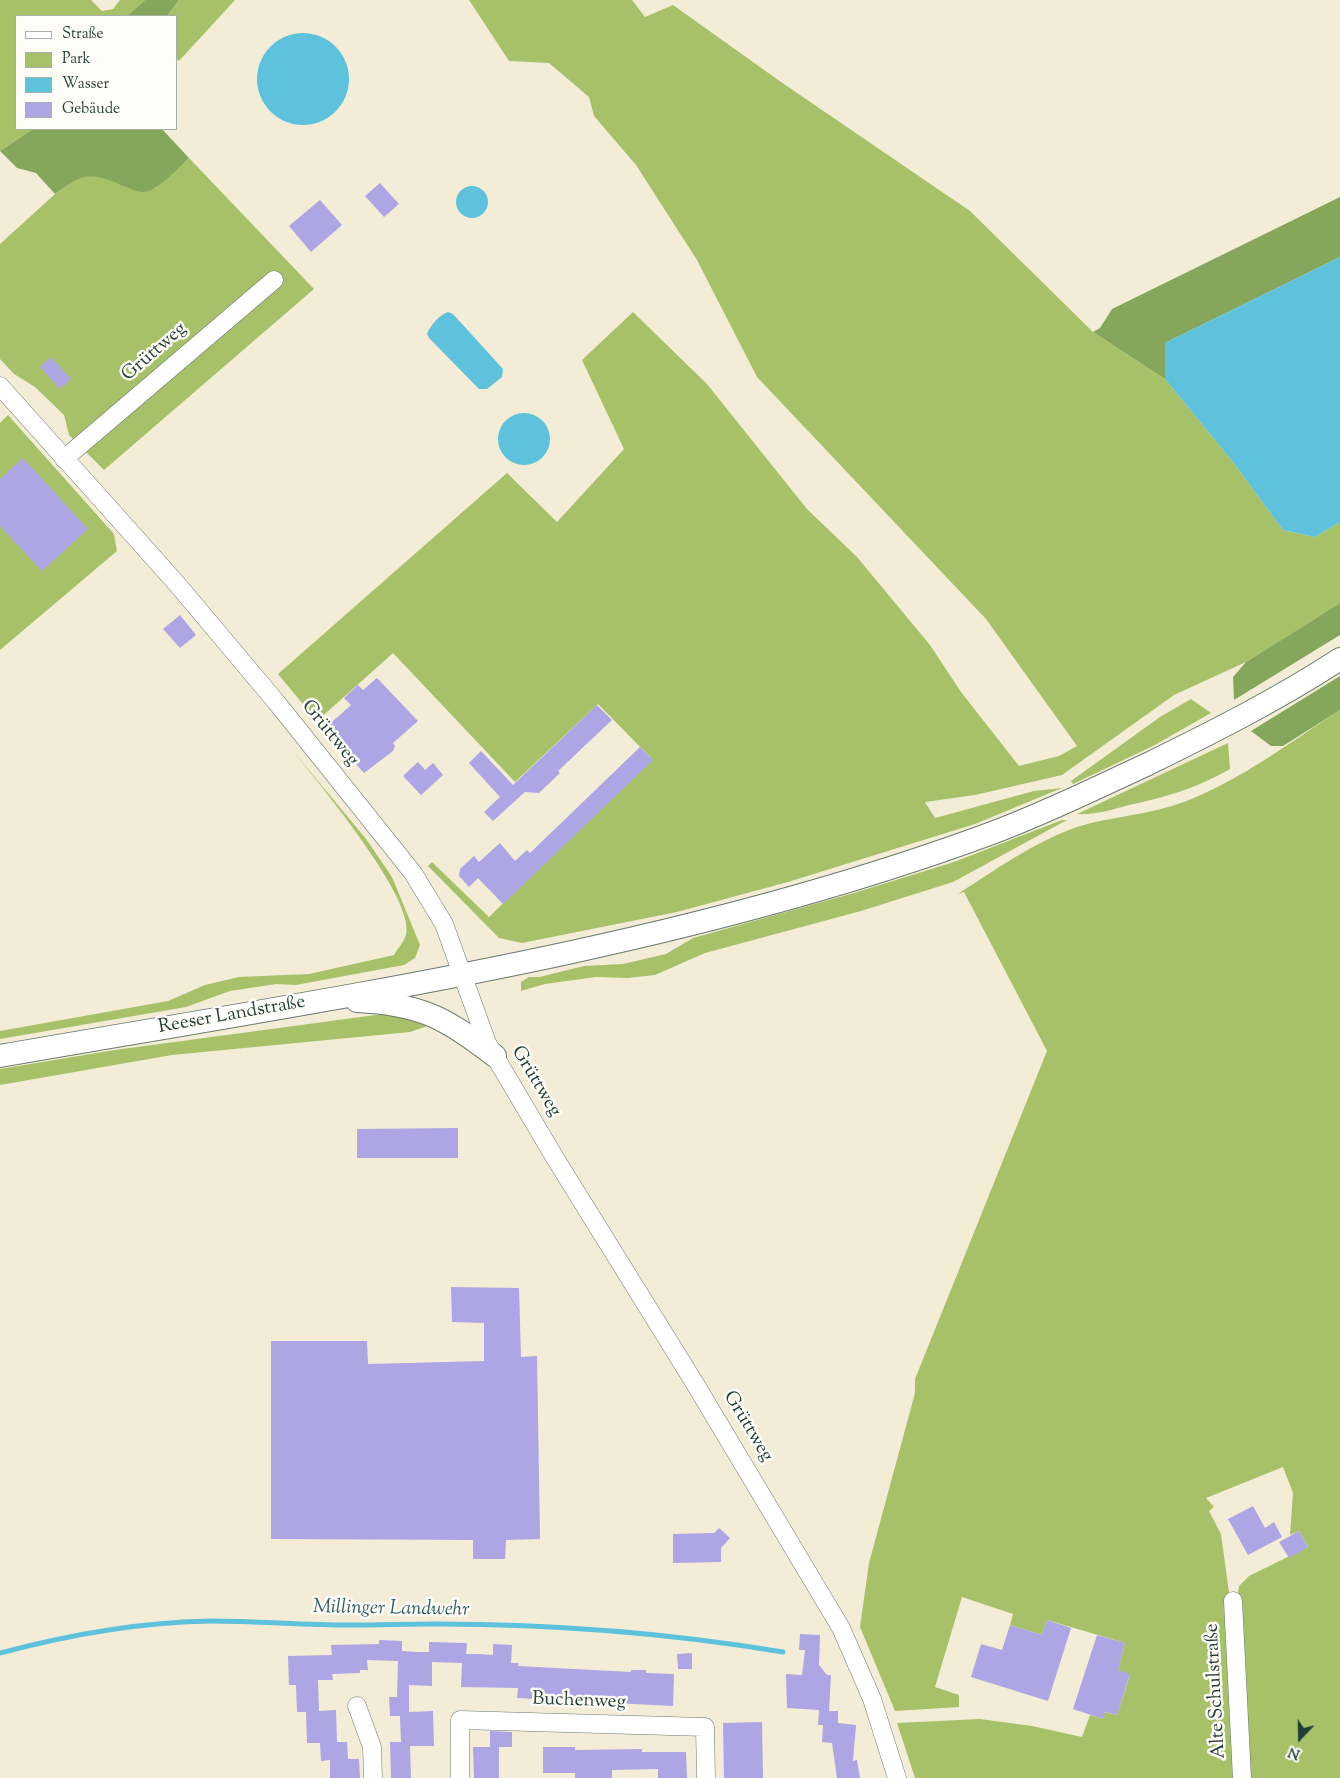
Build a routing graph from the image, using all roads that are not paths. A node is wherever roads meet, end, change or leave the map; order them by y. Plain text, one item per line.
1 (274, 280) dead end
2 (0, 386) edge
3 (64, 458) junction
4 (1340, 659) edge
5 (463, 974) junction
6 (322, 999) junction
7 (0, 1056) edge
8 (495, 1056) junction
9 (1233, 1601) dead end
10 (357, 1706) dead end
11 (373, 1778) edge
12 (460, 1778) edge
13 (706, 1778) edge
14 (897, 1778) edge
15 (1242, 1778) edge

1 - 3 street, Grüttweg
2 - 3 street, Grüttweg
3 - 5 street, Grüttweg
4 - 5 main road, Reeser Landstraße
5 - 6 main road, Reeser Landstraße
5 - 8 street, Grüttweg
6 - 7 main road, Reeser Landstraße
6 - 8 main road
8 - 14 street, Grüttweg
9 - 15 street, Alte Schulstraße
10 - 11 street
12 - 13 street, Buchenweg

